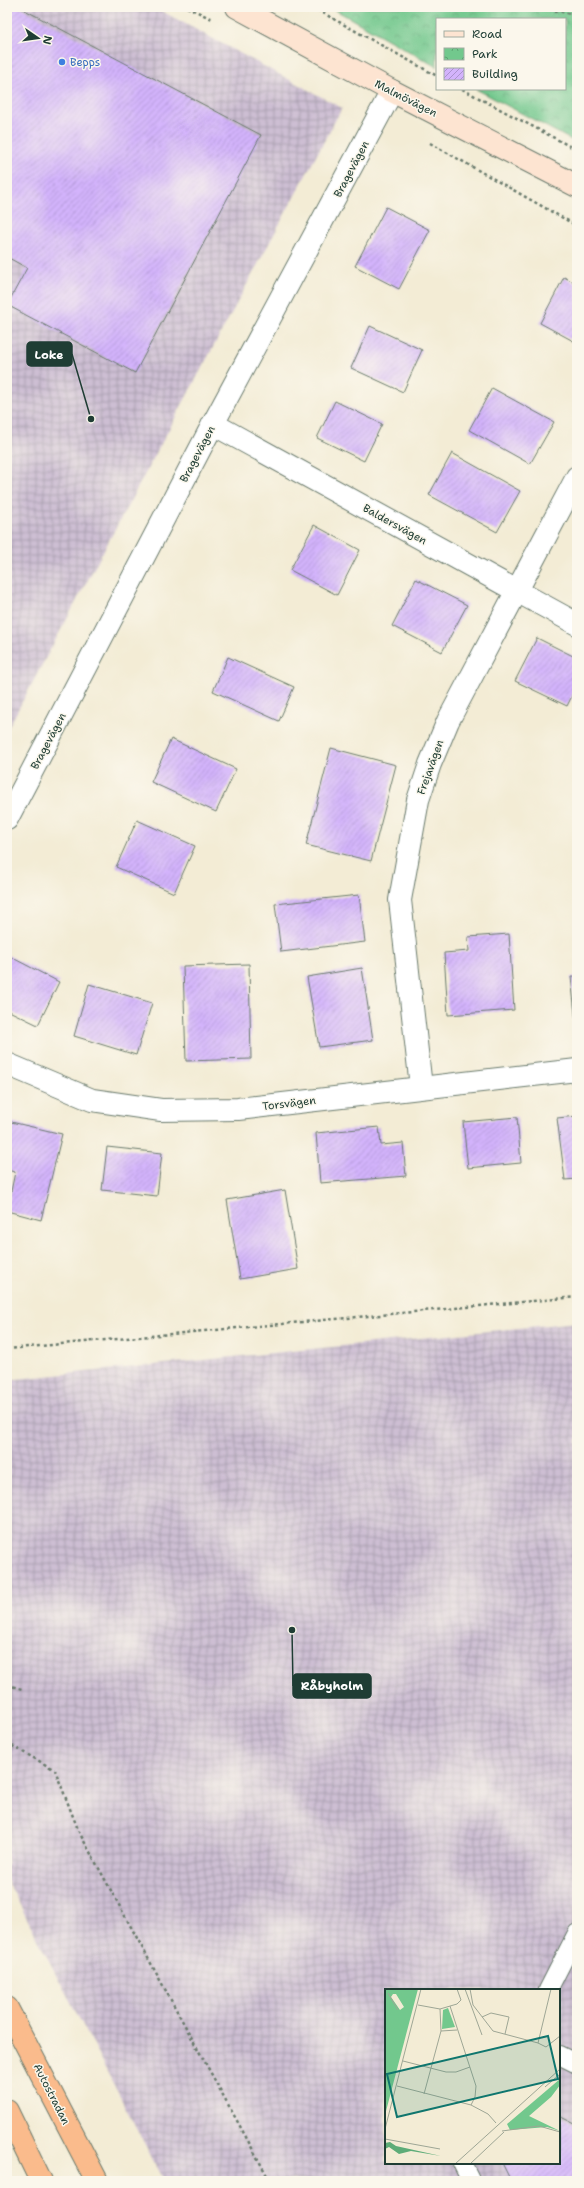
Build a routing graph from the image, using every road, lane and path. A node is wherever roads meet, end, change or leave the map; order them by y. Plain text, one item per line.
1 (237, 7) edge
2 (312, 7) edge
3 (537, 7) edge
4 (577, 15) edge
5 (436, 75) edge
6 (464, 90) edge
7 (392, 91) junction
8 (577, 150) edge
9 (577, 186) edge
10 (213, 424) junction
11 (577, 476) edge
12 (517, 592) junction
13 (577, 624) edge
14 (7, 819) edge
15 (7, 1064) edge
16 (577, 1070) edge
17 (421, 1087) junction
18 (577, 1297) edge
19 (7, 1349) edge
20 (7, 1685) edge
21 (22, 1689) dead end
22 (7, 1743) edge
23 (577, 1933) edge
24 (549, 1989) edge
25 (7, 2008) edge
26 (560, 2056) edge
27 (577, 2064) edge
28 (7, 2111) edge
29 (462, 2164) edge
30 (41, 2181) edge
31 (97, 2181) edge
32 (270, 2181) edge
33 (471, 2181) edge

1 - 7 main road, Malmövägen
2 - 5 path
3 - 4 path
6 - 8 path
7 - 9 main road, Malmövägen
7 - 10 street, Bragevägen
10 - 12 street, Baldersvägen
10 - 14 street, Bragevägen
11 - 12 street, Frejavägen
12 - 13 street, Baldersvägen
12 - 17 street, Frejavägen
15 - 17 street, Torsvägen
16 - 17 street, Torsvägen
18 - 19 path
20 - 21 path
22 - 32 path
23 - 24 lane
25 - 31 highway, Autostradan
26 - 27 lane
28 - 30 highway
29 - 33 lane

